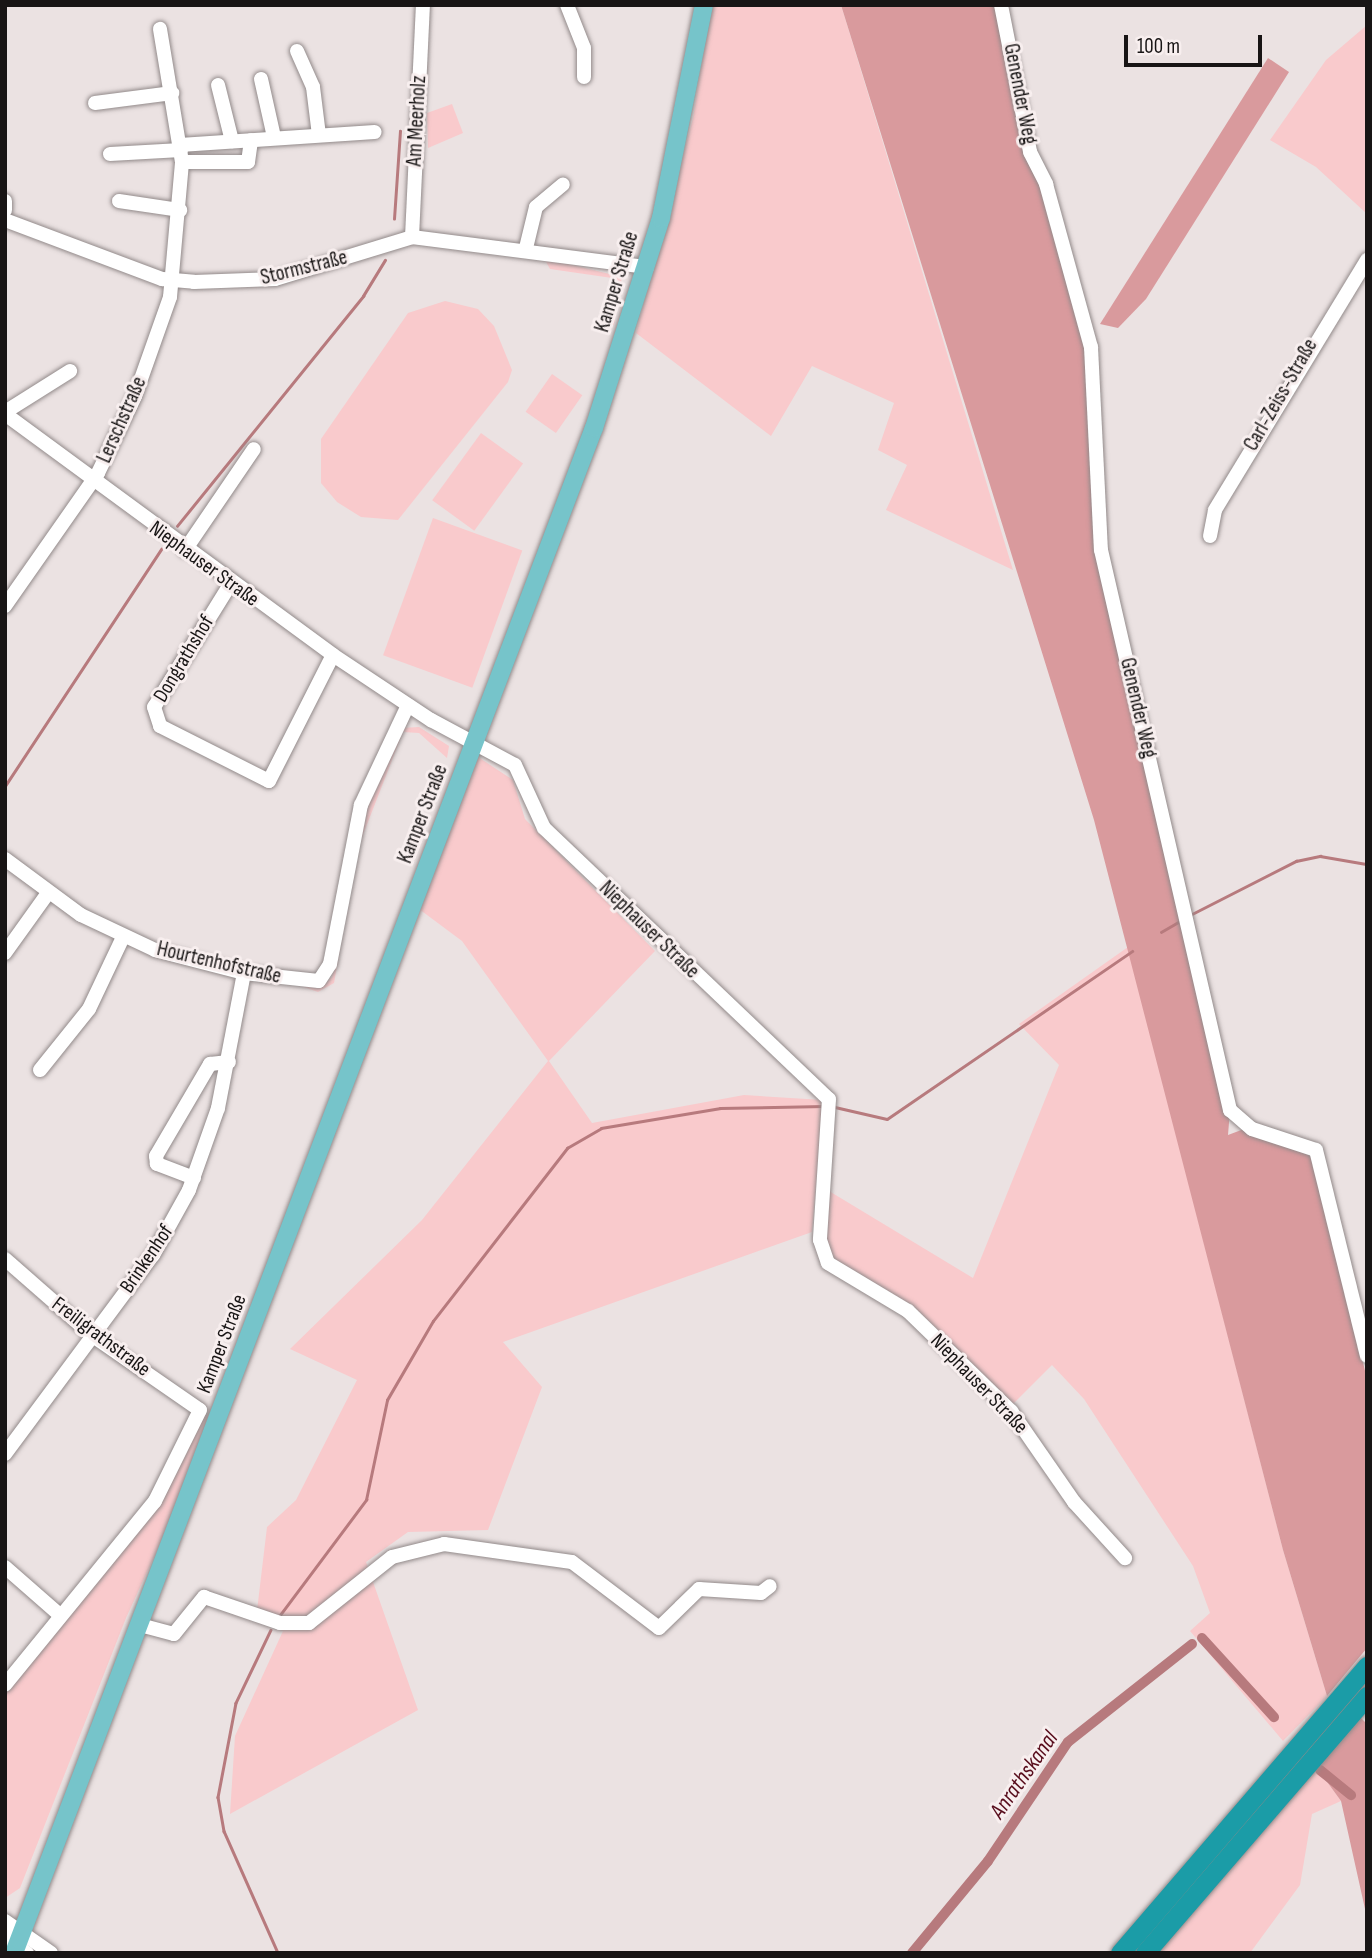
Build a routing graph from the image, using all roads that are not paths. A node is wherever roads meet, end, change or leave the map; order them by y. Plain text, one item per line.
1 (423, 5) edge
2 (567, 5) edge
3 (704, 5) edge
4 (1001, 5) edge
5 (160, 29) dead end
6 (297, 51) dead end
7 (584, 76) dead end
8 (261, 79) dead end
9 (218, 85) dead end
10 (172, 93) junction
11 (95, 103) dead end
12 (375, 132) dead end
13 (319, 135) junction
14 (274, 137) junction
15 (251, 140) junction
16 (232, 141) junction
17 (181, 152) junction
18 (110, 154) dead end
19 (563, 184) dead end
20 (5, 201) edge
21 (119, 201) dead end
22 (180, 209) junction
23 (5, 210) edge
24 (5, 220) edge
25 (412, 237) junction
26 (526, 248) junction
27 (1367, 260) edge
28 (647, 267) junction
29 (173, 280) junction
30 (70, 371) dead end
31 (7, 417) edge
32 (254, 449) dead end
33 (92, 482) junction
34 (1210, 536) dead end
35 (185, 550) junction
36 (231, 583) junction
37 (5, 606) edge
38 (333, 655) junction
39 (408, 705) junction
40 (474, 741) junction
41 (5, 859) edge
42 (48, 893) junction
43 (123, 937) junction
44 (5, 953) edge
45 (244, 973) junction
46 (229, 1062) junction
47 (40, 1070) dead end
48 (194, 1178) junction
49 (5, 1259) edge
50 (93, 1336) junction
51 (1367, 1356) edge
52 (200, 1410) joint
53 (5, 1454) edge
54 (1125, 1558) dead end
55 (5, 1567) edge
56 (770, 1586) dead end
57 (61, 1616) junction
58 (140, 1625) junction
59 (1367, 1666) edge
60 (5, 1685) edge
61 (1367, 1696) edge
62 (5, 1921) edge
63 (17, 1944) edge
64 (51, 1953) edge
65 (1120, 1953) edge
66 (1145, 1953) edge

1 - 25 street, Am Meerholz
2 - 7 street
3 - 28 main road, Kamper Straße
4 - 51 street, Genender Weg
5 - 10 street, Lerschstraße
6 - 13 street
8 - 14 street
9 - 16 street
10 - 11 street
10 - 17 street, Lerschstraße
12 - 13 street
13 - 14 street
14 - 15 street
15 - 16 street
15 - 17 street
16 - 17 street
17 - 18 street
17 - 22 street, Lerschstraße
19 - 26 street
20 - 23 street
21 - 22 street
22 - 29 street, Lerschstraße
24 - 29 street, Stormstraße
25 - 26 street, Stormstraße
25 - 29 street, Stormstraße
26 - 28 street, Stormstraße
27 - 34 street, Carl-Zeiss-Straße
28 - 40 main road, Kamper Straße
29 - 33 street, Lerschstraße
30 - 31 street, Niephauser Straße
31 - 33 street, Niephauser Straße
32 - 35 street
33 - 35 street, Niephauser Straße
33 - 37 street, Lerschstraße
35 - 36 street, Niephauser Straße
36 - 38 street, Niephauser Straße
36 - 38 street, Dongrathshof
38 - 39 street, Niephauser Straße
39 - 40 street, Niephauser Straße
39 - 45 street, Hourtenhofstraße
40 - 54 street, Niephauser Straße
40 - 58 main road, Kamper Straße
41 - 42 street, Hourtenhofstraße
42 - 43 street, Hourtenhofstraße
42 - 44 street
43 - 45 street, Hourtenhofstraße
43 - 47 street
45 - 46 street, Brinkenhof
46 - 48 street, Brinkenhof
46 - 48 street
48 - 50 street, Brinkenhof
49 - 50 street, Freiligrathstraße
50 - 52 street, Freiligrathstraße
50 - 53 street, Brinkenhof
52 - 57 street, Kamper Straße
55 - 57 street
56 - 58 street
57 - 60 street, Kamper Straße
58 - 63 main road, Kamper Straße
59 - 65 highway
61 - 66 highway
62 - 63 street
63 - 64 street

